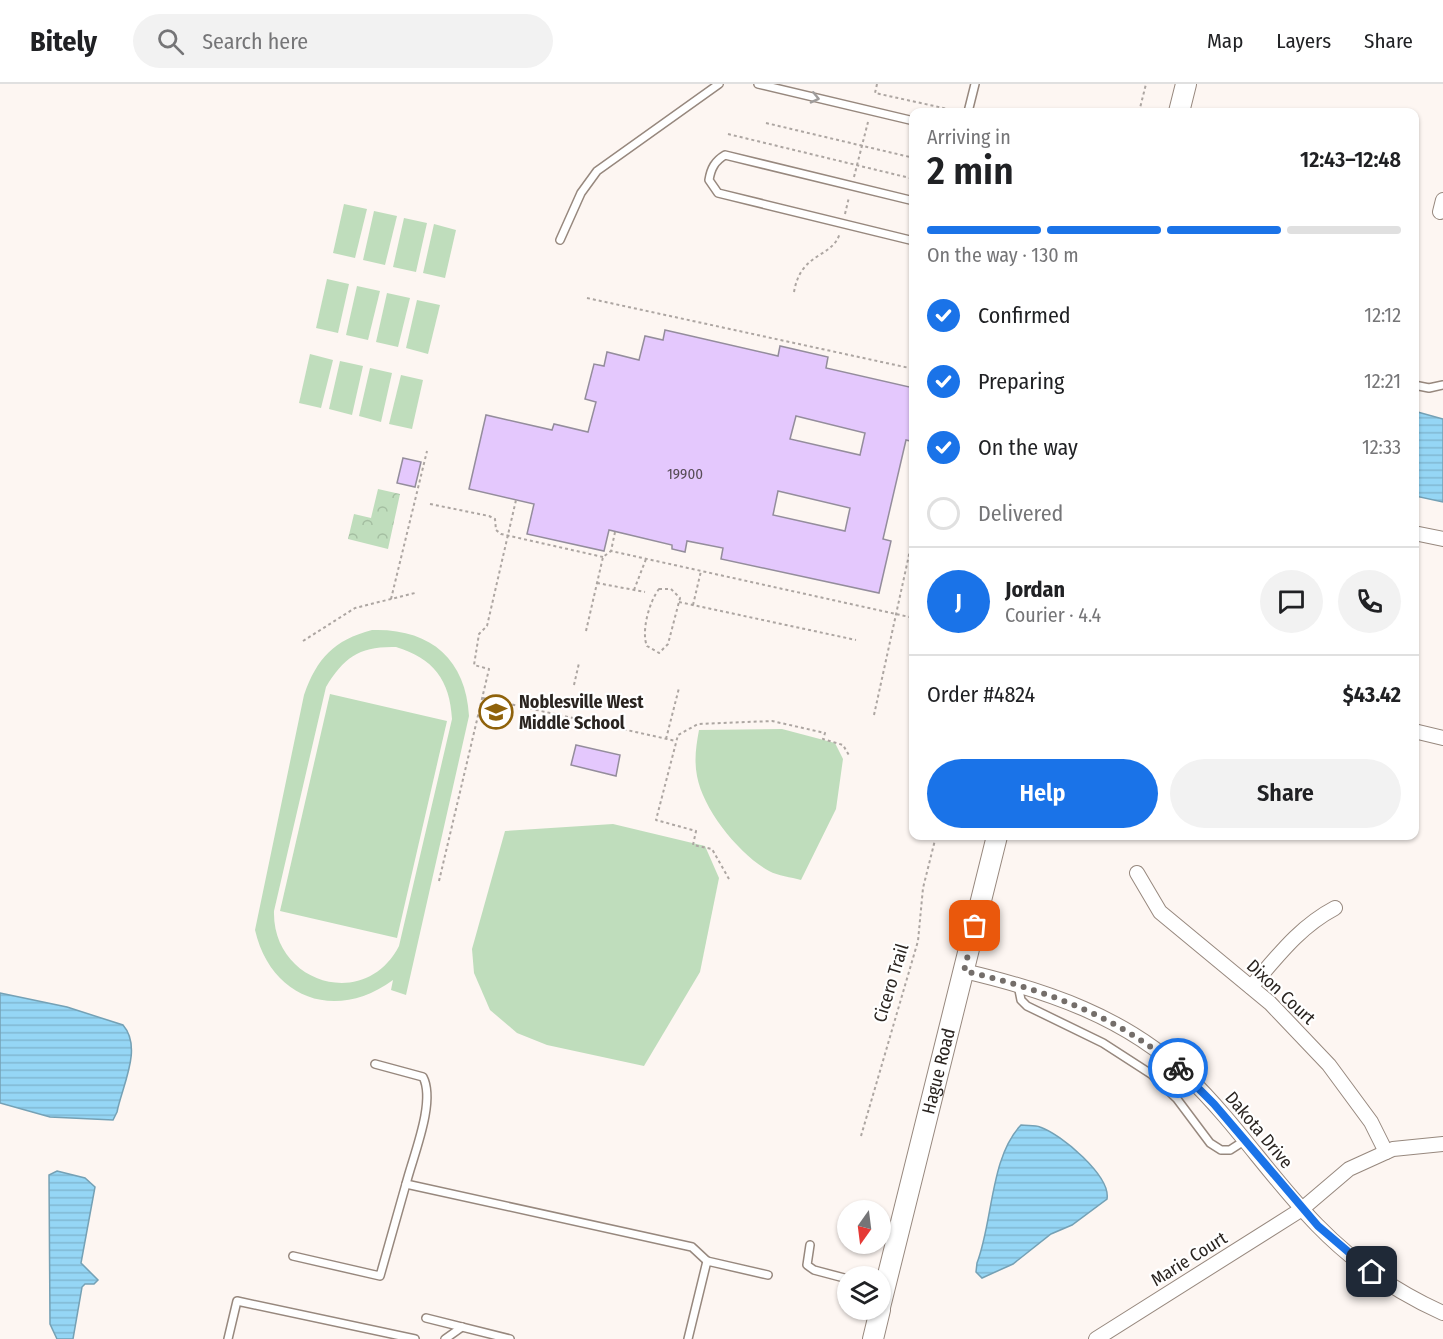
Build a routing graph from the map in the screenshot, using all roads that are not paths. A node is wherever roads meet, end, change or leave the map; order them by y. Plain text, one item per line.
1 (719, 84) edge
2 (758, 84) edge
3 (975, 84) edge
4 (1186, 84) edge
5 (969, 108) edge
6 (1180, 108) edge
7 (909, 120) edge
8 (909, 200) edge
9 (560, 240) dead end
10 (909, 240) edge
11 (1443, 385) edge
12 (1419, 386) edge
13 (1419, 534) edge
14 (1443, 539) edge
15 (1419, 732) edge
16 (1443, 738) edge
17 (996, 840) edge
18 (1137, 873) dead end
19 (1335, 908) dead end
20 (964, 971) junction
21 (1018, 985) junction
22 (1251, 987) junction
23 (375, 1064) dead end
24 (1244, 1141) junction
25 (1443, 1144) edge
26 (1386, 1152) junction
27 (406, 1184) junction
28 (1302, 1209) junction
29 (810, 1245) dead end
30 (293, 1256) dead end
31 (707, 1261) junction
32 (890, 1266) edge
33 (768, 1275) dead end
34 (837, 1276) edge
35 (1443, 1313) edge
36 (426, 1318) dead end
37 (877, 1320) edge
38 (462, 1327) junction
39 (228, 1339) edge
40 (415, 1339) edge
41 (445, 1339) edge
42 (510, 1339) edge
43 (688, 1339) edge
44 (873, 1339) edge
45 (1096, 1339) edge

1 - 9 lane
2 -> 7 lane
3 - 5 lane
4 - 6 main road
8 - 10 lane
11 - 12 lane
13 - 14 street
15 - 16 street
17 - 20 main road, Hague Road
18 - 22 street, Dixon Court
19 - 22 street
20 - 21 street, Dakota Drive
20 - 32 main road, Hague Road
21 - 24 street, Dakota Drive
21 - 24 lane
22 - 26 street, Dixon Court
23 - 27 lane
24 - 28 street, Dakota Drive
25 - 26 street, Marie Court
26 - 28 street, Marie Court
27 - 30 lane
27 - 31 lane
28 - 35 street, Dakota Drive
28 - 45 street, Marie Court
29 - 34 lane
31 - 33 lane
31 - 43 lane
36 - 38 lane
37 - 44 main road, Hague Road
38 - 41 lane
38 - 42 lane
39 - 40 lane

